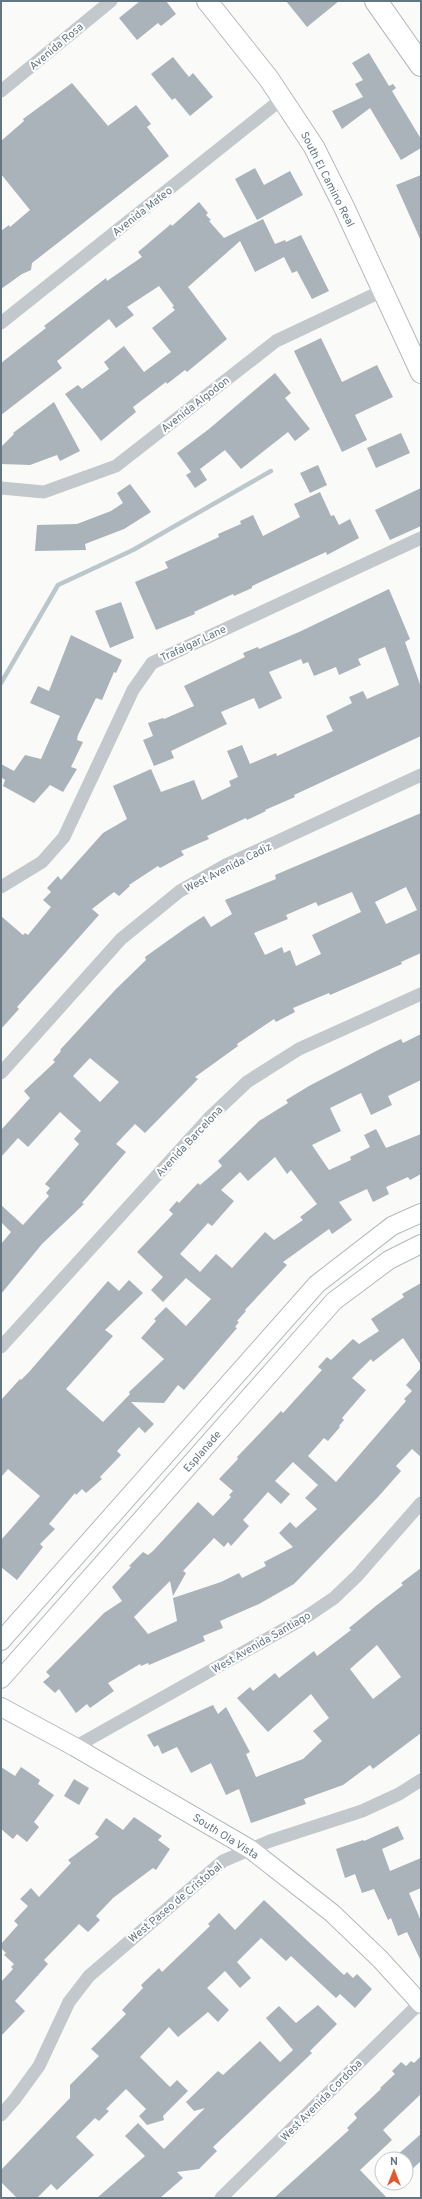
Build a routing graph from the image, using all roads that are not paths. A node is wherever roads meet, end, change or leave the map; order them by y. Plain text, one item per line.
1 (111, 1) edge
2 (207, 1) edge
3 (376, 1) edge
4 (421, 65) edge
5 (1, 90) edge
6 (283, 98) junction
7 (382, 291) junction
8 (1, 323) edge
9 (421, 373) edge
10 (1, 488) edge
11 (421, 538) edge
12 (421, 775) edge
13 (1, 888) edge
14 (421, 994) edge
15 (1, 1072) edge
16 (421, 1213) edge
17 (421, 1244) edge
18 (317, 1284) junction
19 (334, 1301) junction
20 (1, 1347) edge
21 (421, 1503) edge
22 (115, 1511) junction
23 (134, 1528) junction
24 (1, 1641) edge
25 (1, 1679) edge
26 (1, 1707) edge
27 (75, 1747) junction
28 (421, 1780) edge
29 (250, 1849) junction
30 (421, 2003) edge
31 (1, 2115) edge
32 (221, 2198) edge

1 - 5 street, Avenida Rosa
2 - 6 main road, South El Camino Real
3 - 4 highway
6 - 7 main road, South El Camino Real
6 - 8 street, Avenida Mateo
7 - 9 main road, South El Camino Real
7 - 10 street, Avenida Algodon
11 - 13 street, Trafalgar Lane
12 - 15 street, West Avenida Cadiz
14 - 20 street, Avenida Barcelona
16 - 18 street
17 - 19 street, Esplanade
18 - 19 street
18 - 22 street
19 - 23 street, Esplanade
21 - 27 street, West Avenida Santiago
22 - 23 street
22 - 24 street
23 - 25 street, Esplanade
26 - 27 street, South Ola Vista
27 - 29 street, South Ola Vista
28 - 29 street, West Paseo de Cristobal
29 - 30 street, South Ola Vista
29 - 31 street, West Paseo de Cristobal
30 - 32 street, West Avenida Cordoba

